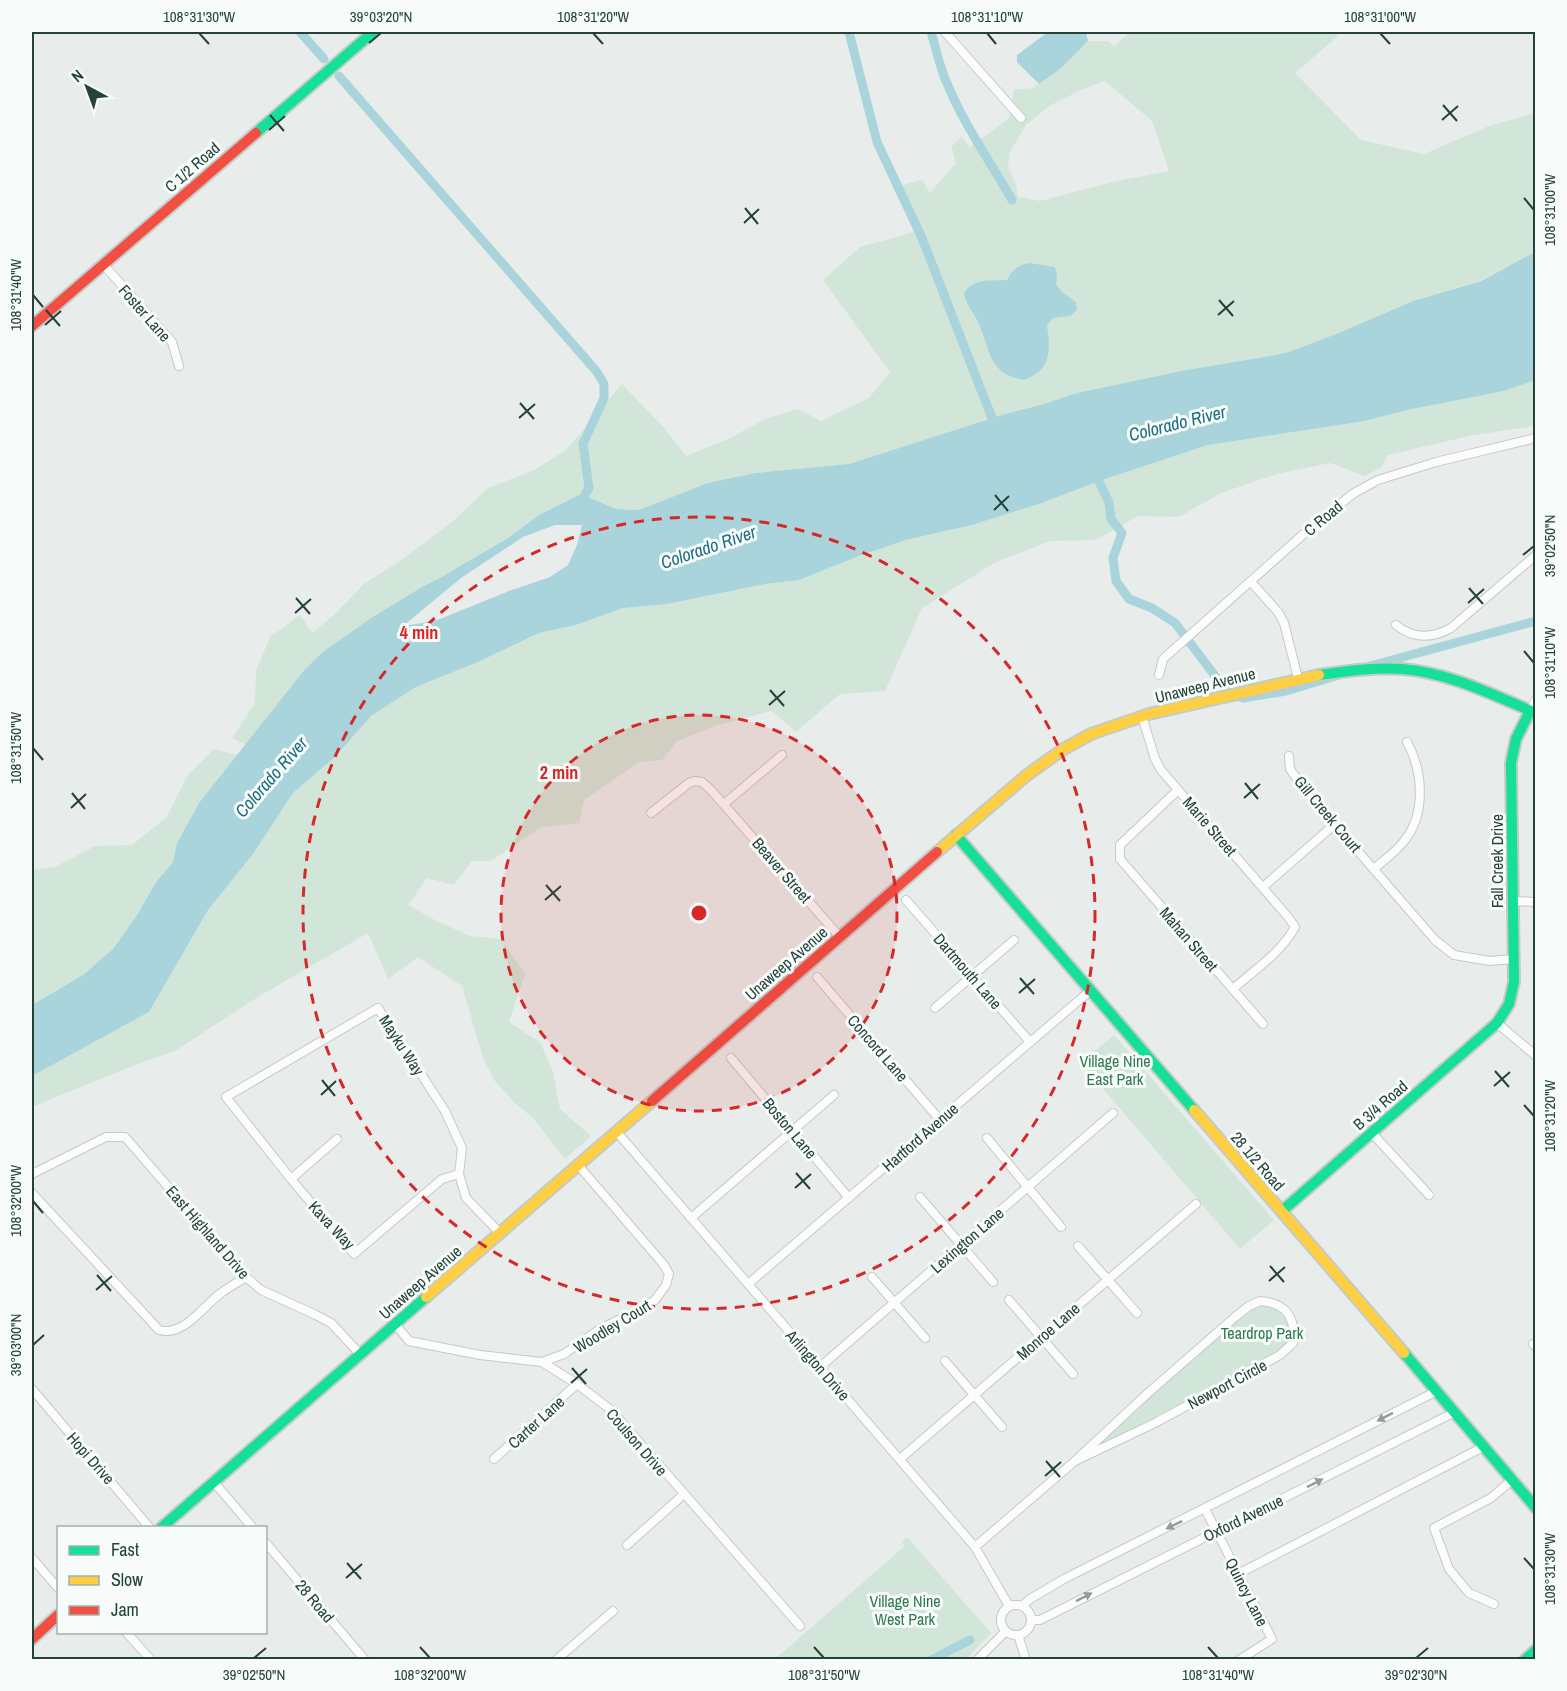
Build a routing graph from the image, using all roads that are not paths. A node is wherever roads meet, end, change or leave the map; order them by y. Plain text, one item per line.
1 (373, 32) edge
2 (945, 32) edge
3 (1021, 118) dead end
4 (103, 264) junction
5 (32, 326) edge
6 (179, 366) dead end
7 (1536, 438) edge
8 (1536, 555) edge
9 (1251, 582) junction
10 (1396, 625) dead end
11 (1159, 675) dead end
12 (1298, 678) junction
13 (1536, 699) edge
14 (1533, 712) edge
15 (1142, 716) junction
16 (1407, 742) dead end
17 (782, 755) dead end
18 (1289, 756) dead end
19 (1178, 790) junction
20 (724, 804) junction
21 (651, 813) dead end
22 (1335, 824) junction
23 (956, 835) junction
24 (1374, 868) junction
25 (1263, 887) junction
26 (906, 900) dead end
27 (1512, 901) junction
28 (1536, 902) edge
29 (839, 936) junction
30 (1014, 940) dead end
31 (1512, 959) junction
32 (972, 976) junction
33 (817, 977) dead end
34 (1233, 989) junction
35 (1091, 990) junction
36 (935, 1008) dead end
37 (1497, 1023) junction
38 (1263, 1024) dead end
39 (1030, 1042) junction
40 (1536, 1056) edge
41 (732, 1058) dead end
42 (834, 1095) dead end
43 (226, 1097) joint
44 (1113, 1113) dead end
45 (940, 1120) junction
46 (616, 1131) junction
47 (793, 1131) junction
48 (1371, 1132) junction
49 (987, 1138) dead end
50 (337, 1139) dead end
51 (578, 1165) junction
52 (32, 1174) edge
53 (459, 1174) junction
54 (291, 1179) junction
55 (1028, 1187) junction
56 (32, 1193) edge
57 (1429, 1195) dead end
58 (920, 1197) dead end
59 (849, 1198) junction
60 (1196, 1204) dead end
61 (1282, 1211) junction
62 (691, 1218) junction
63 (1061, 1227) dead end
64 (500, 1233) junction
65 (961, 1245) junction
66 (1078, 1246) dead end
67 (246, 1277) junction
68 (873, 1277) dead end
69 (1108, 1280) junction
70 (993, 1282) dead end
71 (748, 1284) junction
72 (1010, 1300) dead end
73 (894, 1302) junction
74 (1137, 1313) dead end
75 (395, 1324) junction
76 (1041, 1337) junction
77 (925, 1338) dead end
78 (1536, 1343) edge
79 (1536, 1347) edge
80 (360, 1354) junction
81 (945, 1361) dead end
82 (542, 1362) junction
83 (820, 1367) junction
84 (1073, 1374) dead end
85 (577, 1384) junction
86 (32, 1389) edge
87 (1437, 1390) junction
88 (974, 1395) junction
89 (1455, 1412) junction
90 (1002, 1427) dead end
91 (1484, 1447) junction
92 (494, 1459) dead end
93 (900, 1459) junction
94 (1075, 1461) junction
95 (1512, 1480) junction
96 (213, 1481) junction
97 (683, 1495) junction
98 (1536, 1508) edge
99 (1205, 1509) junction
100 (149, 1526) edge
101 (162, 1526) edge
102 (252, 1526) edge
103 (1216, 1531) junction
104 (267, 1544) edge
105 (627, 1545) dead end
106 (975, 1548) junction
107 (32, 1558) edge
108 (1238, 1574) junction
109 (57, 1587) edge
110 (1494, 1604) dead end
111 (1009, 1606) junction
112 (1022, 1606) junction
113 (613, 1611) dead end
114 (57, 1616) edge
115 (1031, 1620) junction
116 (800, 1626) dead end
117 (1006, 1631) junction
118 (128, 1634) edge
119 (1018, 1635) junction
120 (32, 1639) edge
121 (1536, 1650) edge
122 (151, 1659) edge
123 (365, 1659) edge
124 (556, 1659) edge
125 (977, 1659) edge
126 (1026, 1659) edge
127 (1239, 1659) edge
128 (1525, 1659) edge

1 - 4 street, C 1/2 Road
2 - 3 street
4 - 5 street, C 1/2 Road
4 - 6 street, Foster Lane
7 - 9 street, C Road
8 - 10 street
9 - 11 street, C Road
9 - 12 street
12 - 14 street, Unaweep Avenue
12 - 15 street, Unaweep Avenue
13 - 14 street, Fall Creek Drive
14 - 27 street, Fall Creek Drive
15 - 19 street, Marie Street
15 - 23 street, Unaweep Avenue
16 - 24 street
17 - 20 street
18 - 22 street, Gill Creek Court
19 - 25 street, Marie Street
19 - 34 street, Mahan Street
20 - 21 street, Beaver Street
20 - 29 street, Beaver Street
22 - 24 street, Gill Creek Court
22 - 25 street
23 - 29 street, Unaweep Avenue
23 - 35 street, 28 1/2 Road
24 - 31 street, Gill Creek Court
25 - 34 street, Marie Street
26 - 32 street, Dartmouth Lane
27 - 28 street
27 - 31 street, Fall Creek Drive
29 - 46 street, Unaweep Avenue
30 - 32 street
31 - 37 street, Fall Creek Drive
32 - 36 street
32 - 39 street, Dartmouth Lane
33 - 45 street, Concord Lane
34 - 38 street, Mahan Street
35 - 39 street, Hartford Avenue
35 - 61 street, 28 1/2 Road
37 - 40 street
37 - 48 street, B 3/4 Road
39 - 45 street, Hartford Avenue
41 - 47 street, Boston Lane
42 - 47 street
43 - 53 street, Mayku Way
43 - 54 street, Kava Way
44 - 55 street, Lexington Lane
45 - 59 street, Hartford Avenue
46 - 51 street, Unaweep Avenue
46 - 62 street, Arlington Drive
47 - 59 street, Boston Lane
47 - 62 street
48 - 57 street
48 - 61 street, B 3/4 Road
49 - 55 street
50 - 54 street
51 - 64 street, Unaweep Avenue
51 - 82 street, Woodley Court
52 - 67 street, East Highland Drive
53 - 54 street, Kava Way
53 - 64 street, Mayku Way
55 - 63 street
55 - 65 street, Lexington Lane
56 - 67 street
58 - 65 street
59 - 71 street, Hartford Avenue
60 - 69 street, Monroe Lane
61 - 87 street, 28 1/2 Road
62 - 71 street, Arlington Drive
64 - 75 street, Unaweep Avenue
65 - 70 street
65 - 73 street, Lexington Lane
66 - 69 street
67 - 80 street, East Highland Drive
68 - 73 street
69 - 74 street
69 - 76 street, Monroe Lane
71 - 83 street, Arlington Drive
72 - 76 street
73 - 77 street
73 - 83 street, Lexington Lane
75 - 80 street, Unaweep Avenue
75 - 82 street, Coulson Drive
76 - 84 street
76 - 88 street, Monroe Lane
78 - 79 street
80 - 96 street, Unaweep Avenue
81 - 88 street
82 - 85 street, Coulson Drive
83 - 93 street, Arlington Drive
85 - 92 street, Carter Lane
85 - 97 street, Coulson Drive
86 - 100 street, Hopi Drive
87 - 89 street, 28 1/2 Road
87 -> 99 street, Oxford Avenue
88 - 90 street
88 - 93 street, Monroe Lane
89 - 91 street, 28 1/2 Road
103 -> 89 street, Oxford Avenue
91 - 95 street, 28 1/2 Road
91 - 108 street
93 - 106 street, Arlington Drive
94 - 94 street, Newport Circle
94 - 106 street, Newport Circle
95 - 98 street, 28 1/2 Road
95 - 110 street
96 - 101 street, Unaweep Avenue
96 - 102 street
97 - 105 street
97 - 116 street, Coulson Drive
99 - 103 street, Quincy Lane
99 -> 112 street, Oxford Avenue
103 - 108 street, Quincy Lane
115 -> 103 street, Oxford Avenue
104 - 123 street, 28 Road
106 - 111 street, Arlington Drive
107 - 109 street
108 - 127 street, Quincy Lane
111 - 112 street
111 - 117 street
112 - 115 street
113 - 124 street
114 - 120 street
115 - 119 street
117 - 119 street
117 - 125 street
118 - 122 street
119 - 126 street
121 - 128 street

